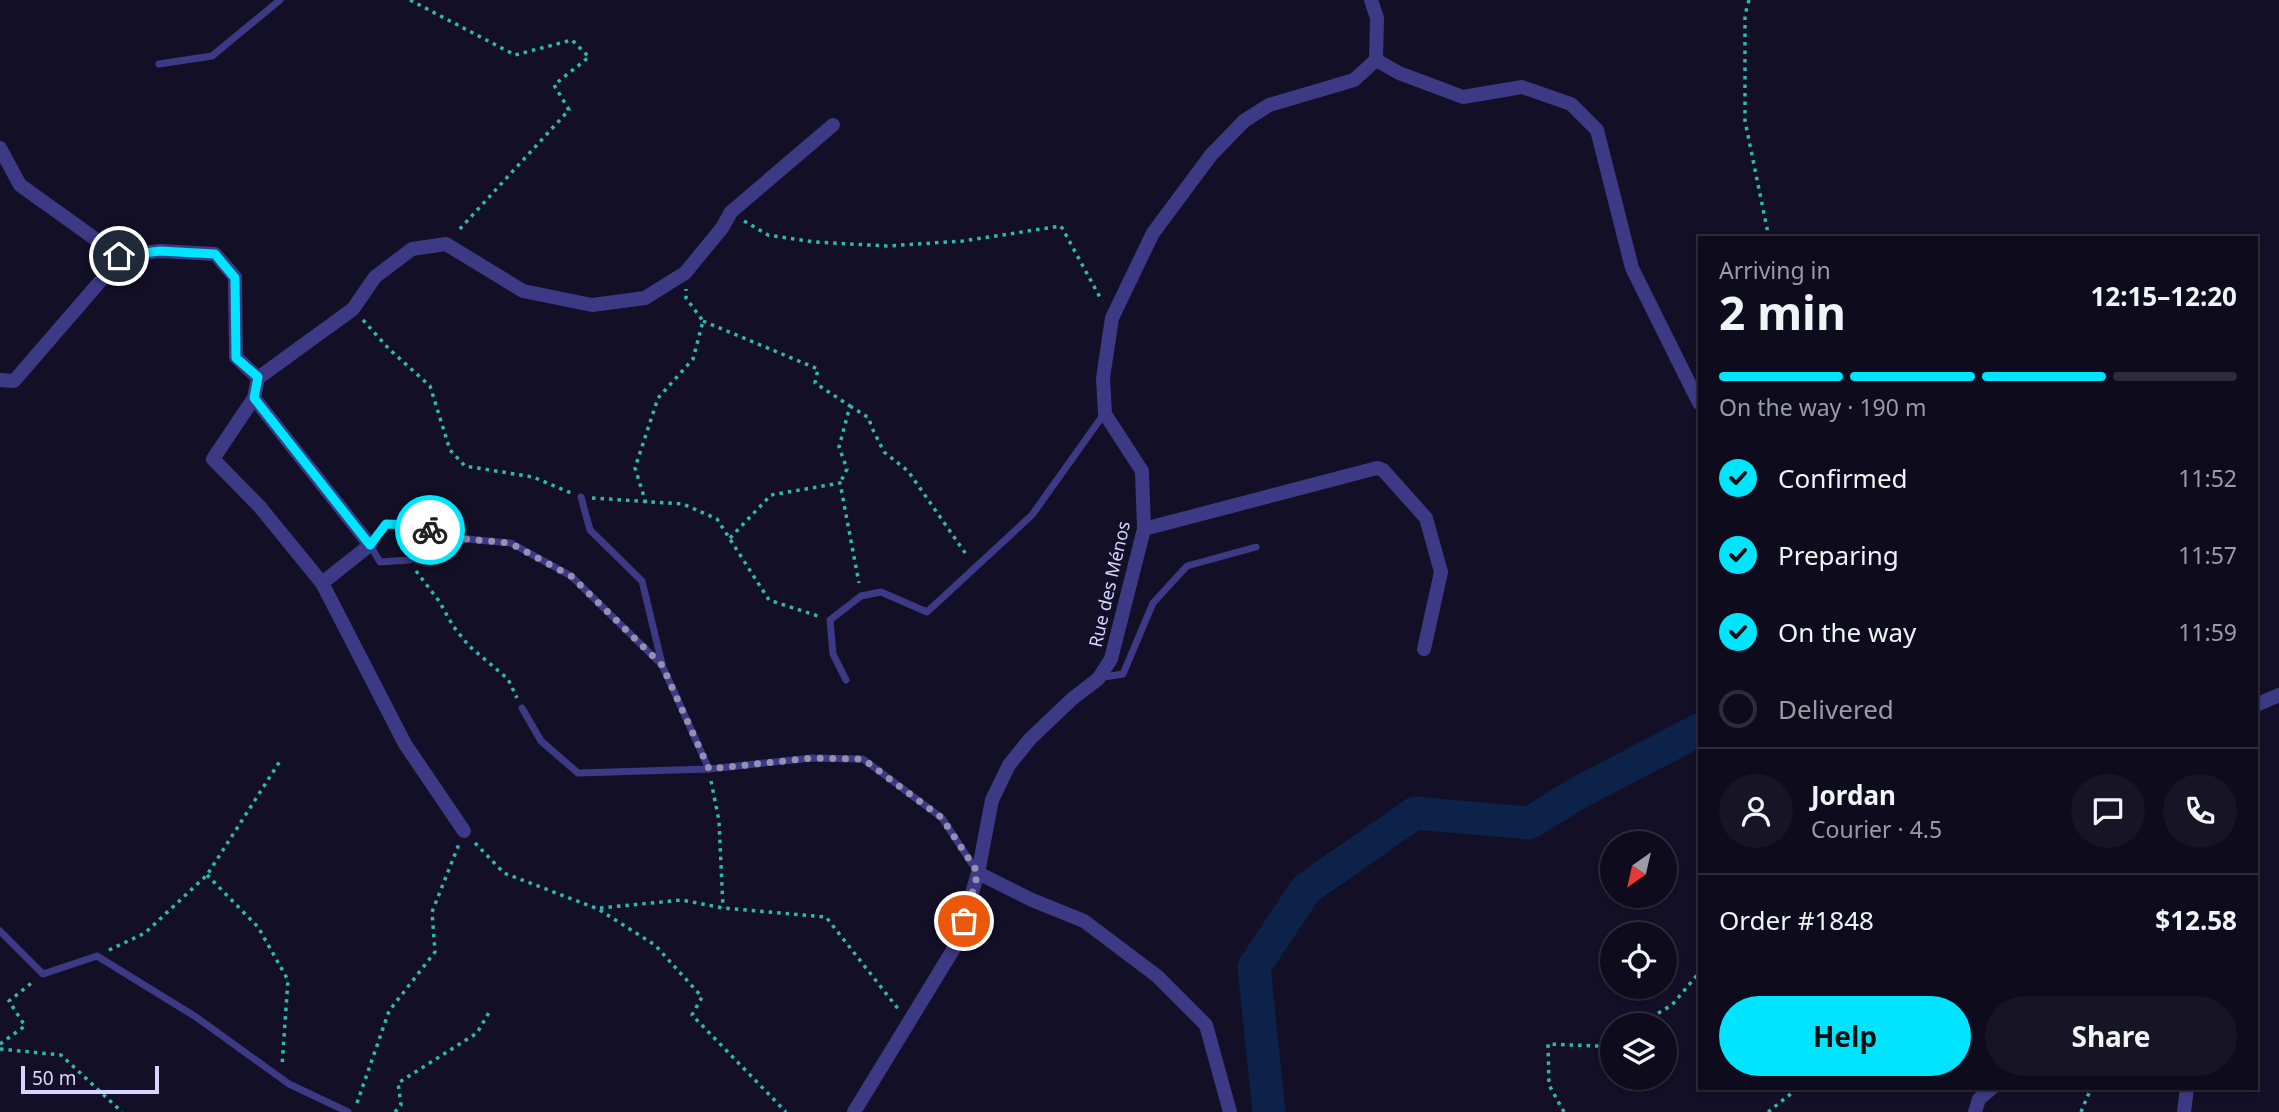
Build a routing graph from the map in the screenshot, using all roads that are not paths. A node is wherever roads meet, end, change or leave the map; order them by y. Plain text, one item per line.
1 (280, 0) edge
2 (1371, 0) edge
3 (1376, 60) junction
4 (159, 64) dead end
5 (833, 125) dead end
6 (0, 148) edge
7 (119, 256) junction
8 (258, 377) junction
9 (0, 380) edge
10 (254, 398) junction
11 (1698, 401) edge
12 (1105, 414) junction
13 (581, 497) road end
14 (1144, 529) junction
15 (456, 538) junction
16 (370, 545) junction
17 (1256, 547) dead end
18 (322, 583) junction
19 (1424, 649) dead end
20 (662, 665) junction
21 (1098, 679) junction
22 (846, 680) dead end
23 (2279, 695) edge
24 (2258, 704) edge
25 (522, 708) road end
26 (709, 769) junction
27 (464, 831) road end
28 (978, 873) junction
29 (0, 931) edge
30 (1990, 1090) edge
31 (2188, 1090) edge
32 (348, 1112) edge
33 (854, 1112) edge
34 (1230, 1112) edge
35 (1975, 1112) edge
36 (2184, 1112) edge

1 - 4 lane
2 - 3 street
3 - 11 street
3 - 12 street, Rue des Ménos
5 - 8 street
6 - 7 street
7 - 8 street
7 - 9 street
8 - 10 street
10 - 16 street
10 - 18 street
12 - 14 street, Rue des Ménos
12 - 22 lane
13 - 20 lane
14 - 19 street
14 - 21 street, Rue des Ménos
15 - 16 lane
15 - 16 lane
15 - 20 lane
16 - 18 street
17 - 21 lane
18 - 27 street
20 - 26 lane
21 - 28 street, Rue des Ménos
23 - 24 street
25 - 26 lane
26 - 28 lane
28 - 33 street, Rue des Ménos
28 - 34 street
29 - 32 lane
30 - 35 street
31 - 36 street

